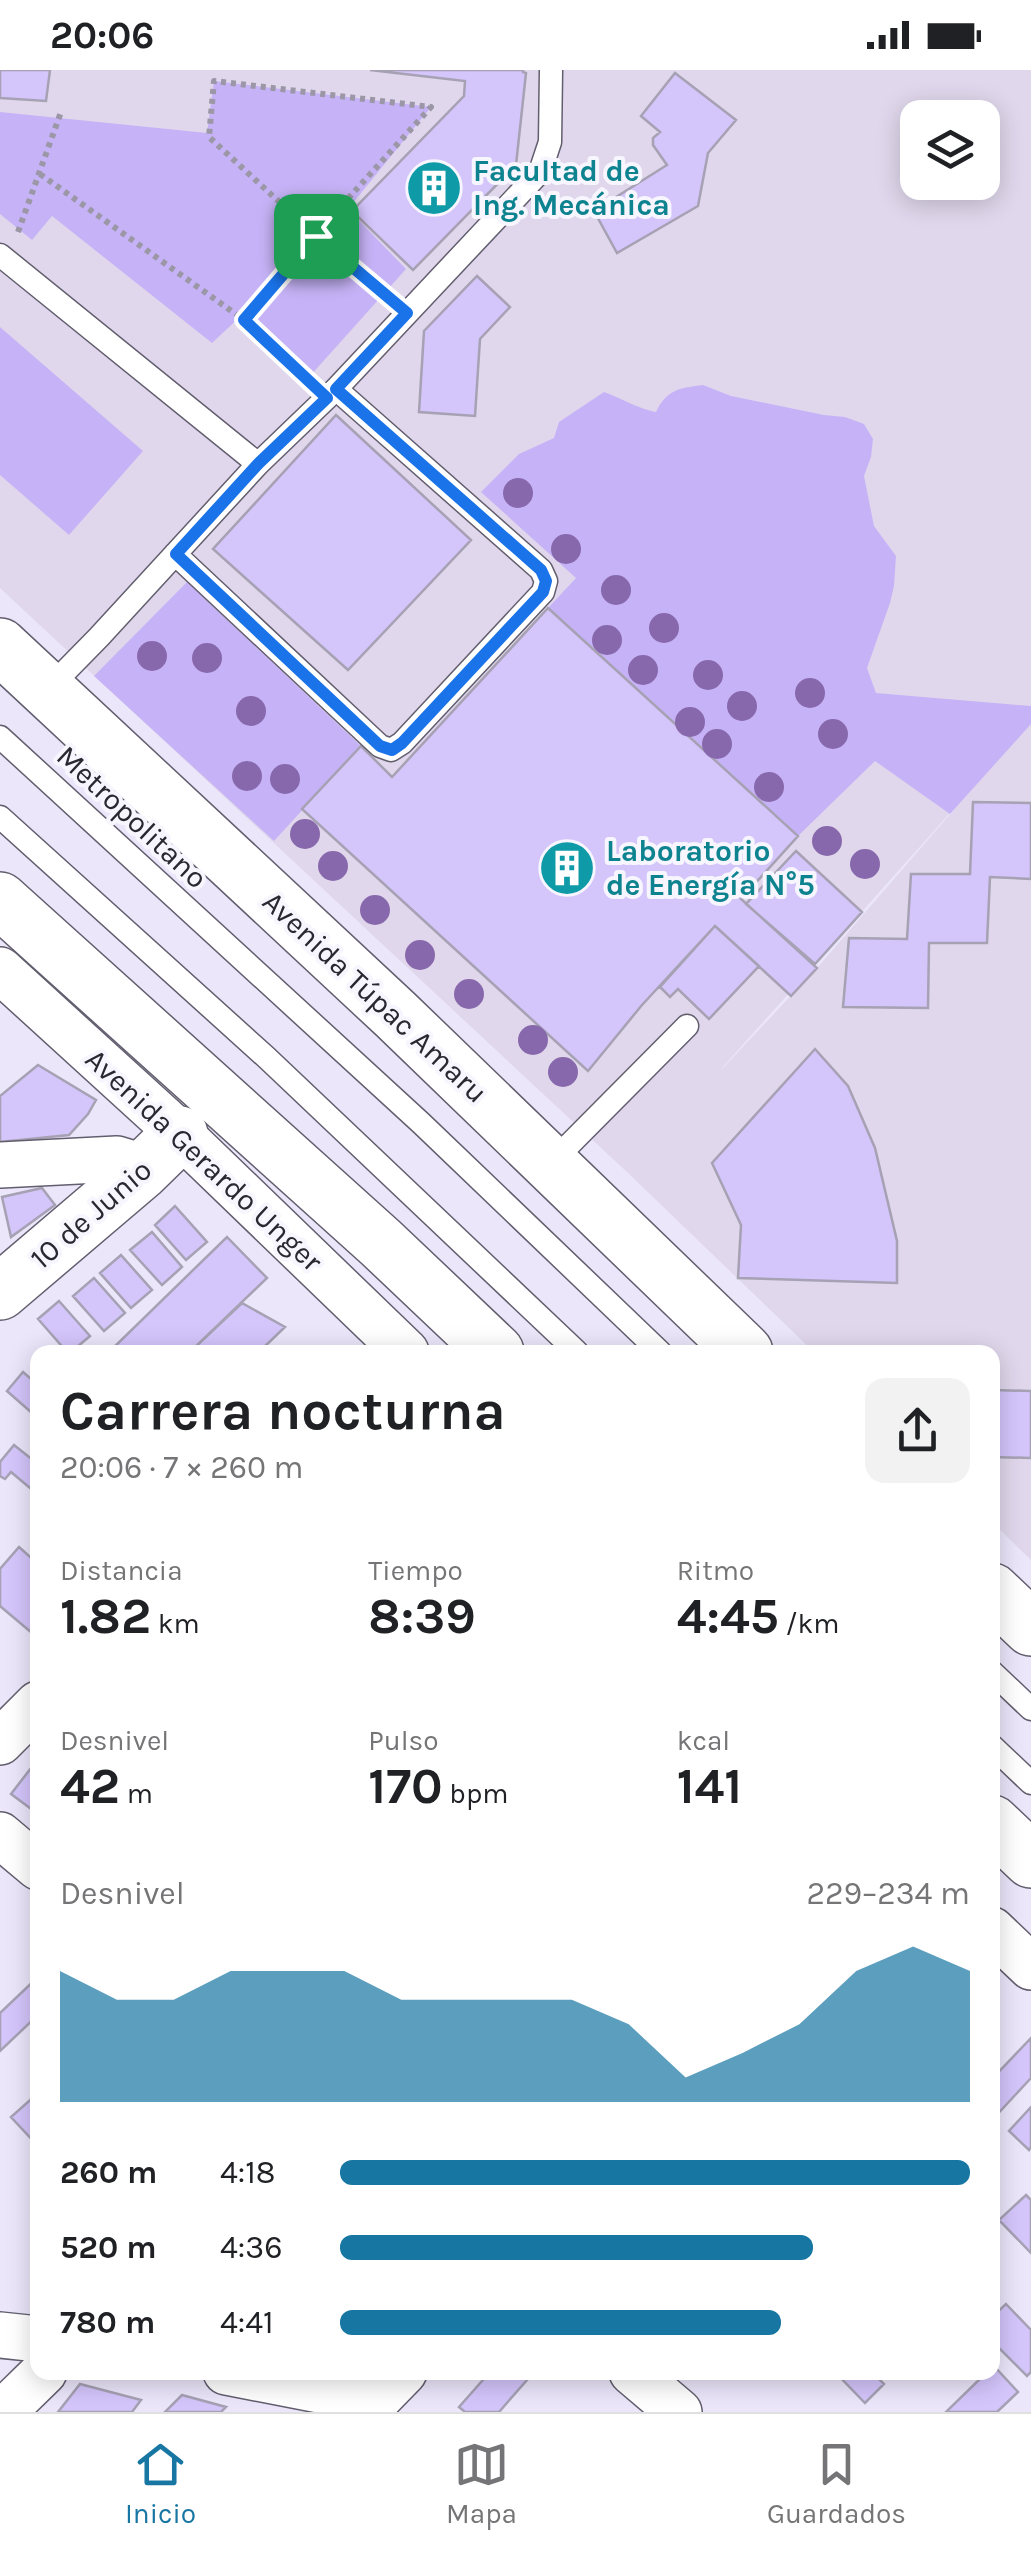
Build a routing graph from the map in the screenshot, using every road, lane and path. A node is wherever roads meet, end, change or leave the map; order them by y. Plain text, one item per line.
1 (551, 70) edge
2 (60, 112) dead end
3 (40, 174) junction
4 (316, 236) junction
5 (4, 258) edge
6 (407, 313) junction
7 (244, 320) junction
8 (332, 394) junction
9 (258, 464) junction
10 (176, 554) junction
11 (0, 646) edge
12 (47, 690) junction
13 (0, 737) edge
14 (0, 817) edge
15 (0, 900) edge
16 (0, 970) edge
17 (686, 1026) dead end
18 (180, 1134) junction
19 (550, 1164) junction
20 (0, 1165) edge
21 (141, 1172) junction
22 (0, 1292) edge
23 (391, 1345) edge
24 (489, 1345) edge
25 (569, 1345) edge
26 (653, 1345) edge
27 (739, 1345) edge
28 (1000, 1599) edge
29 (1031, 1628) edge
30 (1000, 1680) edge
31 (1031, 1709) edge
32 (30, 1712) edge
33 (0, 1742) edge
34 (1000, 1754) edge
35 (1031, 1783) edge
36 (1000, 1831) edge
37 (0, 1835) edge
38 (30, 1860) edge
39 (1031, 1860) edge
40 (0, 2335) edge
41 (30, 2339) edge
42 (36, 2380) edge
43 (273, 2380) edge
44 (641, 2380) edge
45 (383, 2399) edge
46 (3, 2412) edge
47 (679, 2412) edge

1 - 6 lane
2 - 3 path
3 - 5 path
3 - 7 path
4 - 4 path
4 - 6 path
4 - 7 path
5 - 9 lane
6 - 8 lane
7 - 8 path
8 - 9 lane
8 - 10 lane
9 - 10 lane
10 - 12 lane
11 - 12 main road, Avenida Túpac Amaru
12 - 19 main road, Avenida Túpac Amaru
13 - 26 lane, Metropolitano
14 - 25 lane
15 - 24 main road
16 - 18 street, Avenida Gerardo Unger
17 - 19 lane
18 - 21 main road, 10 de Junio
18 - 23 street, Avenida Gerardo Unger
19 - 27 main road, Avenida Túpac Amaru
20 - 21 street
21 - 22 main road, 10 de Junio
28 - 29 main road
30 - 31 lane
32 - 33 street
34 - 35 lane
36 - 39 main road
37 - 38 street
40 - 41 street
42 - 46 street
43 - 45 street
44 - 47 street

